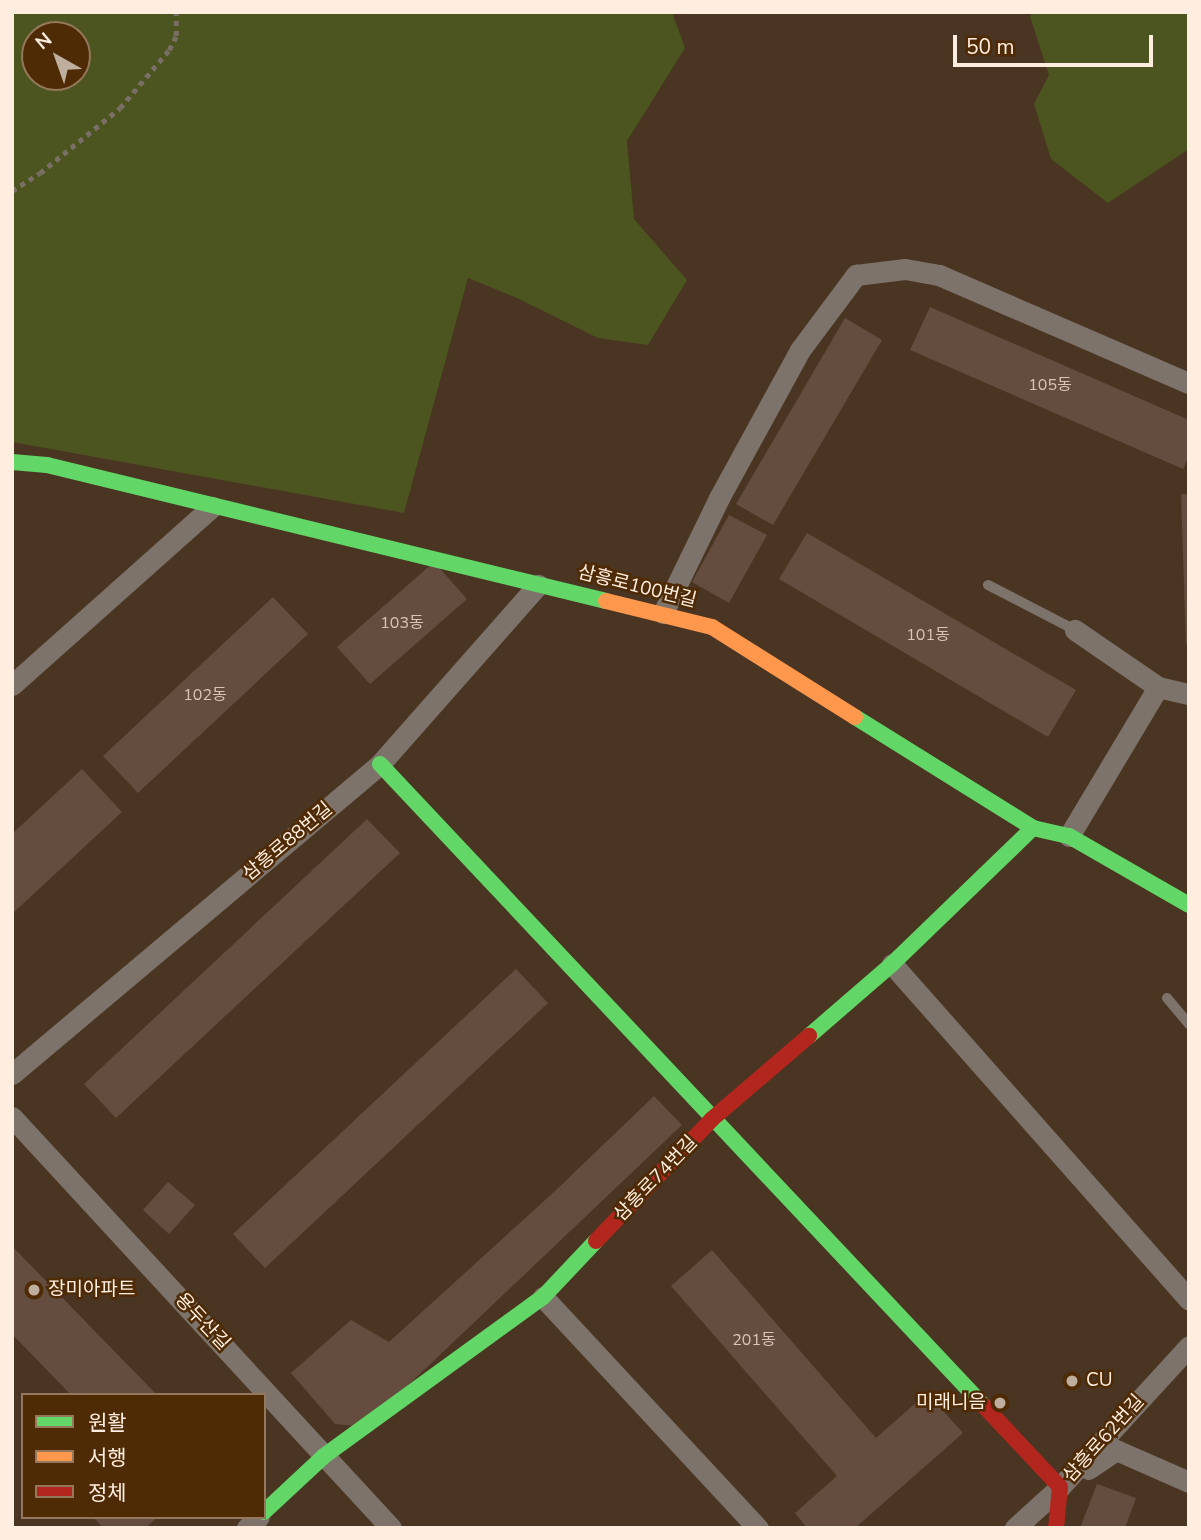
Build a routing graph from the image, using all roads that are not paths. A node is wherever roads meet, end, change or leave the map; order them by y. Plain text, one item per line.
1 (1189, 383) edge
2 (12, 462) edge
3 (212, 507) junction
4 (538, 585) junction
5 (988, 585) dead end
6 (663, 613) junction
7 (1075, 630) joint
8 (12, 685) edge
9 (1158, 687) junction
10 (1189, 694) edge
11 (380, 764) junction
12 (1033, 828) junction
13 (1069, 836) junction
14 (1189, 905) edge
15 (892, 964) junction
16 (1167, 998) dead end
17 (1189, 1024) edge
18 (12, 1074) edge
19 (12, 1117) edge
20 (712, 1119) junction
21 (543, 1297) junction
22 (1189, 1300) edge
23 (1189, 1346) edge
24 (324, 1456) junction
25 (1189, 1482) edge
26 (1060, 1487) junction
27 (266, 1510) edge
28 (391, 1528) edge
29 (758, 1528) edge
30 (1014, 1528) edge
31 (1056, 1528) edge

1 - 6 street
2 - 3 street, 삼흥로100번길
3 - 4 street, 삼흥로100번길
3 - 8 street
4 - 6 street, 삼흥로100번길
4 - 11 street, 삼흥로88번길
5 - 7 lane
6 - 12 street, 삼흥로100번길
7 - 9 street
9 - 10 street
9 - 13 street
11 - 18 street, 삼흥로88번길
11 - 20 street
12 - 13 street, 삼흥로100번길
12 - 15 street, 삼흥로74번길
13 - 14 street, 삼흥로100번길
15 - 20 street, 삼흥로74번길
15 - 22 street
16 - 17 lane
19 - 24 street, 용두산길
20 - 21 street, 삼흥로74번길
20 - 26 street
21 - 24 street, 삼흥로74번길
21 - 29 street
23 - 26 street, 삼흥로62번길
24 - 27 street, 삼흥로74번길
24 - 28 street, 용두산길
25 - 26 street
26 - 30 street, 삼흥로62번길
26 - 31 street

